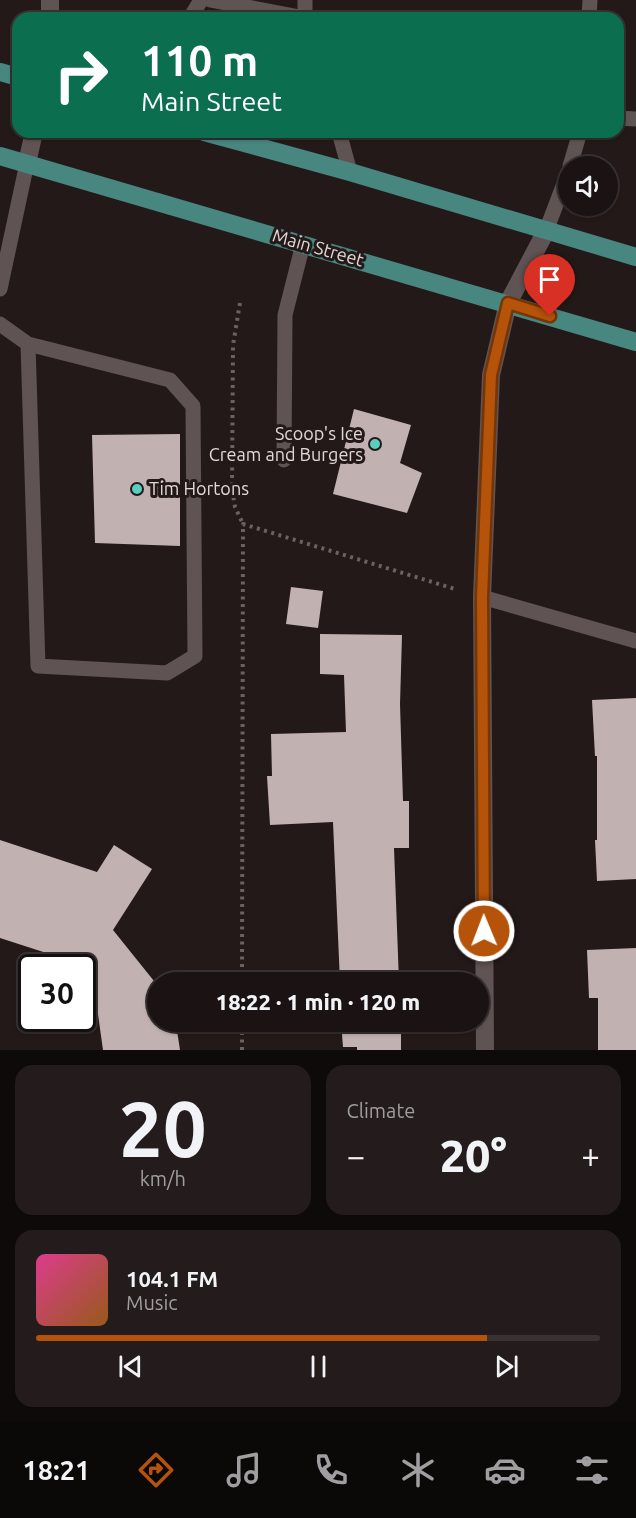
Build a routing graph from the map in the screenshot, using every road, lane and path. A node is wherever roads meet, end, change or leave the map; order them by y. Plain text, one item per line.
1 (210, 0) edge
2 (273, 12) edge
3 (33, 138) edge
4 (226, 138) edge
5 (341, 138) edge
6 (578, 138) edge
7 (0, 156) edge
8 (573, 156) edge
9 (27, 163) junction
10 (350, 172) junction
11 (558, 199) edge
12 (546, 231) junction
13 (303, 244) junction
14 (636, 257) edge
15 (0, 289) edge
16 (240, 303) dead end
17 (508, 303) junction
18 (0, 324) edge
19 (636, 342) edge
20 (28, 344) junction
21 (285, 460) dead end
22 (243, 524) junction
23 (482, 597) junction
24 (636, 641) edge
25 (242, 972) edge
26 (242, 1032) edge
27 (242, 1050) edge
28 (485, 1050) edge

1 - 2 lane
3 - 9 street
4 - 10 main road
5 - 10 lane
6 - 8 lane
7 - 9 main road, Main Street
9 - 13 main road, Main Street
9 - 15 lane
10 - 12 main road
11 - 12 lane
12 - 14 main road
12 - 17 street
13 - 17 main road, Main Street
13 - 21 lane
16 - 22 path
17 - 19 main road, Main Street
17 - 23 street
18 - 20 lane
20 - 20 lane
22 - 23 path
22 - 25 path
23 - 24 lane
23 - 28 street
26 - 27 path

